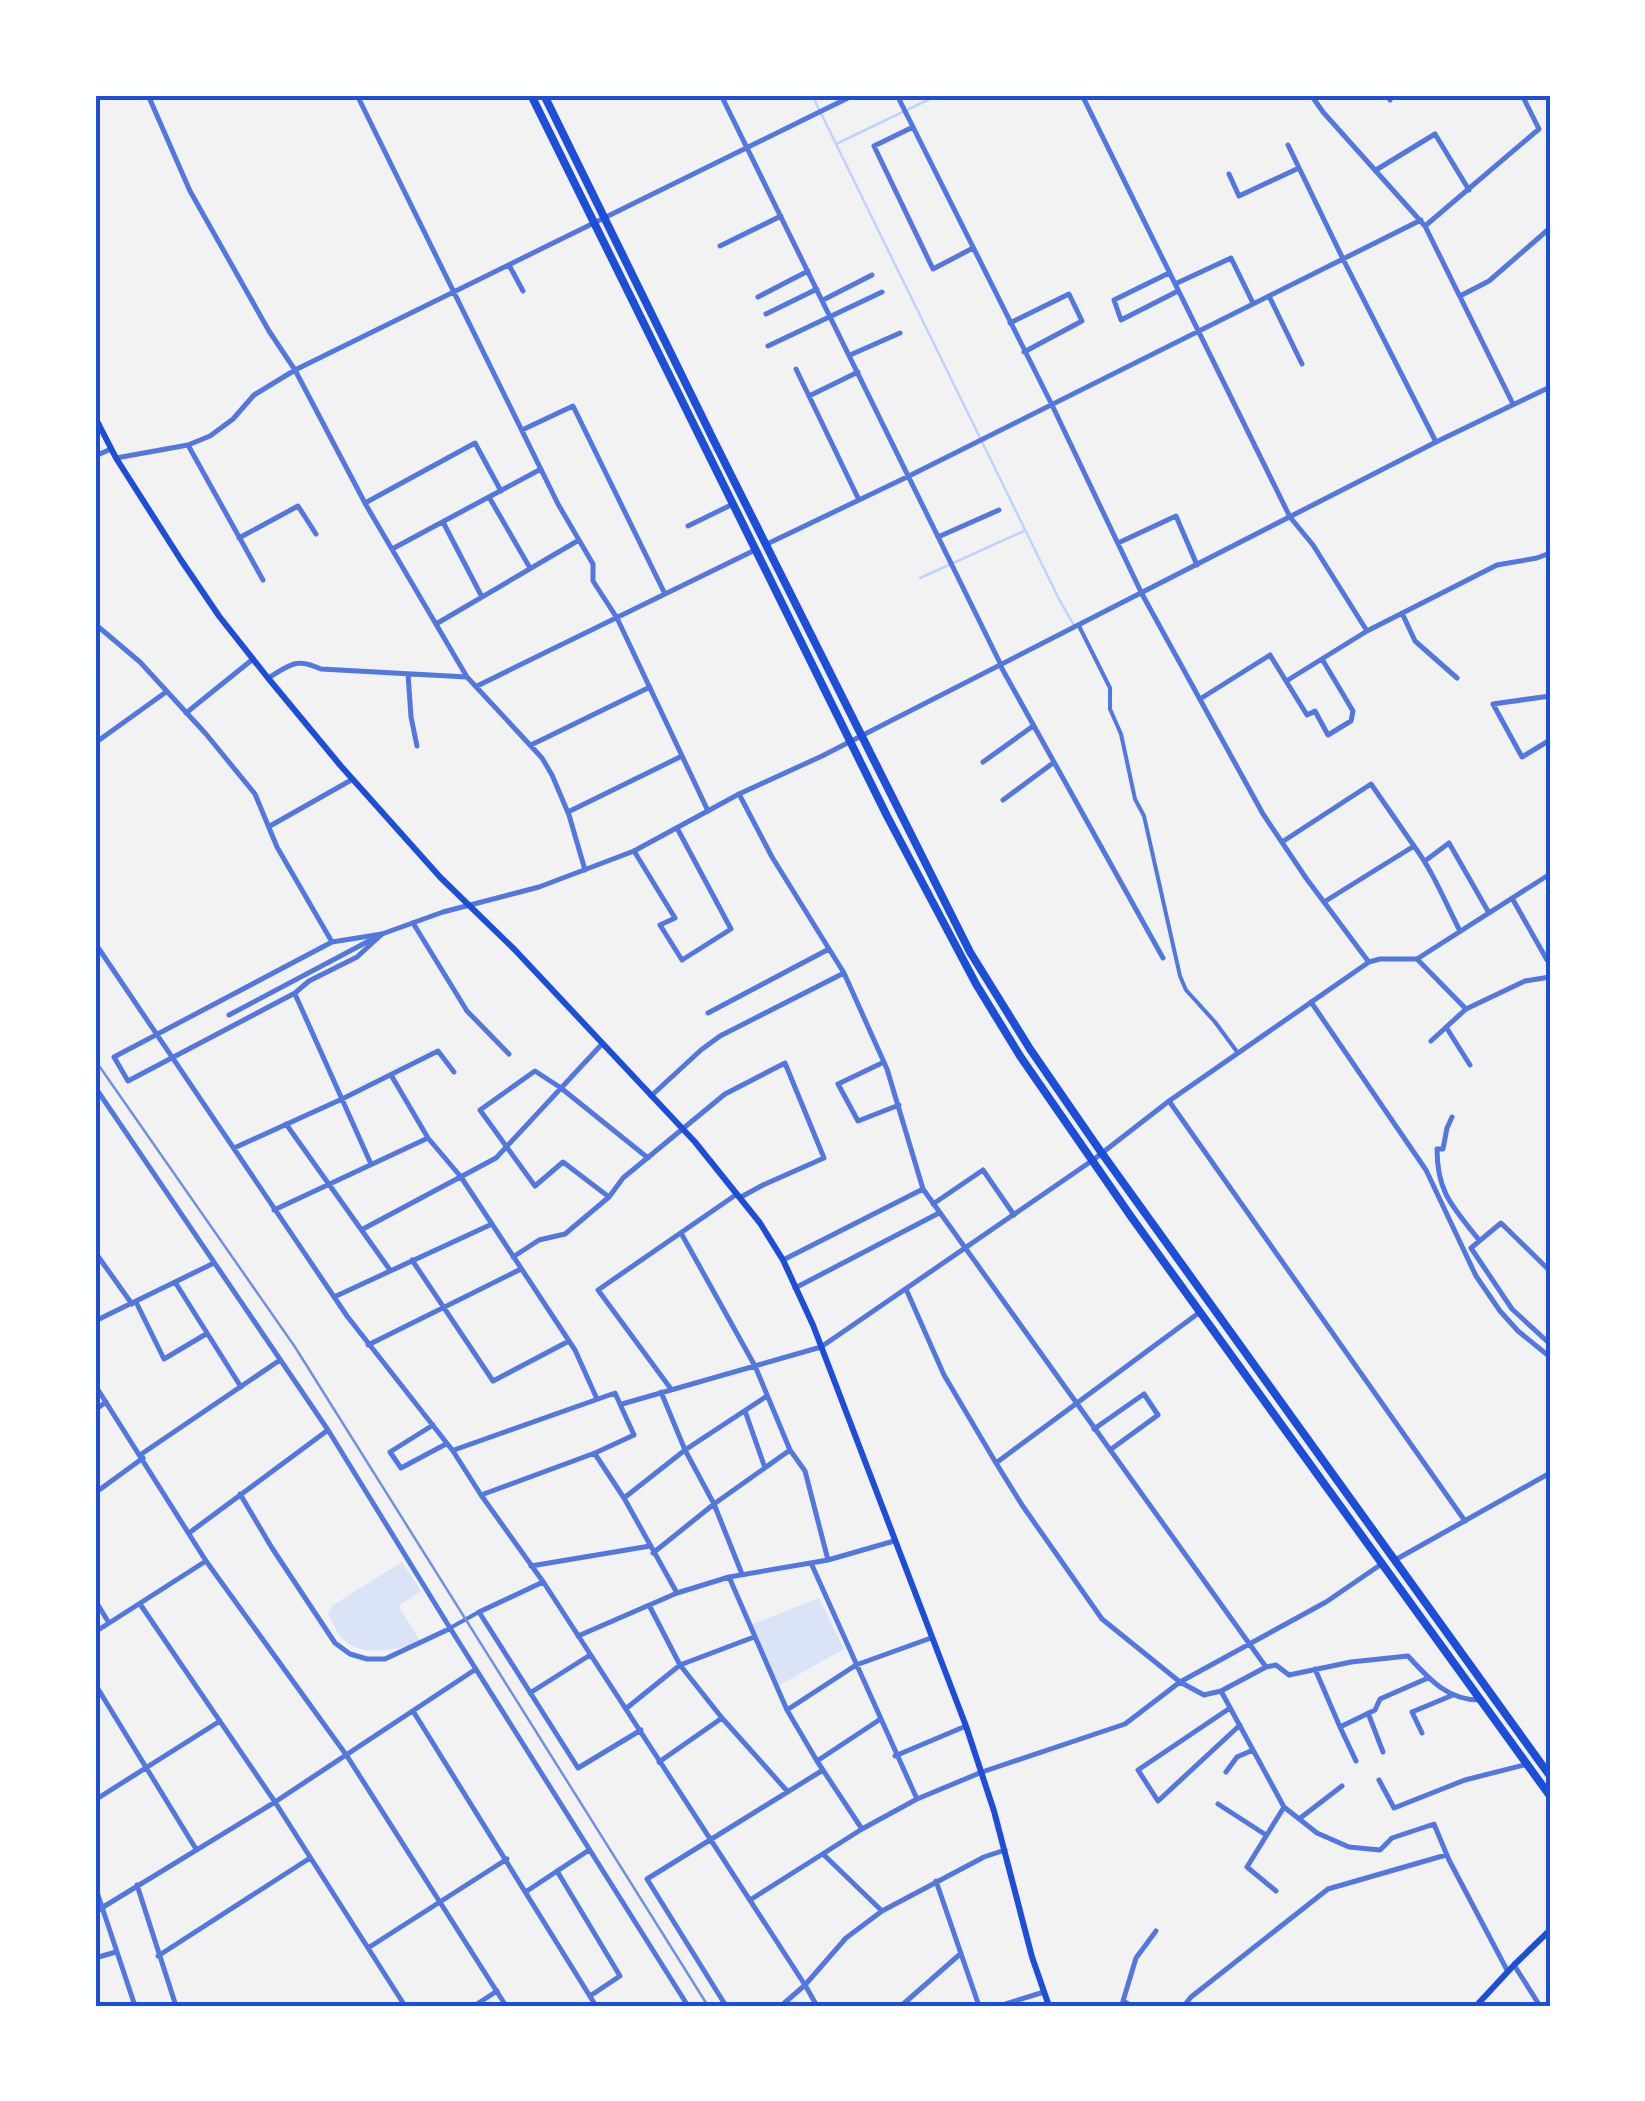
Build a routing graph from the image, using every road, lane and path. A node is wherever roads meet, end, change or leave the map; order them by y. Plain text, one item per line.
1 (148, 95) edge
2 (356, 95) edge
3 (531, 95) edge
4 (544, 95) edge
5 (721, 95) edge
6 (854, 95) edge
7 (897, 95) edge
8 (1082, 95) edge
9 (1311, 95) edge
10 (1522, 95) edge
11 (912, 127) junction
12 (1288, 145) dead end
13 (747, 147) junction
14 (1299, 168) junction
15 (1376, 170) junction
16 (1229, 174) dead end
17 (1469, 190) junction
18 (781, 216) junction
19 (600, 221) junction
20 (1423, 223) junction
21 (1550, 228) edge
22 (720, 246) dead end
23 (973, 248) junction
24 (1343, 260) junction
25 (509, 265) junction
26 (808, 271) junction
27 (1170, 272) junction
28 (872, 275) dead end
29 (1177, 288) junction
30 (817, 289) junction
31 (523, 291) dead end
32 (882, 292) dead end
33 (454, 293) junction
34 (1269, 296) junction
35 (1460, 296) junction
36 (758, 297) dead end
37 (822, 300) junction
38 (1254, 304) junction
39 (766, 314) dead end
40 (831, 316) junction
41 (1010, 323) junction
42 (900, 332) dead end
43 (1198, 332) junction
44 (768, 346) dead end
45 (1024, 352) junction
46 (850, 355) junction
47 (1302, 364) dead end
48 (796, 369) dead end
49 (295, 370) junction
50 (858, 372) junction
51 (1550, 387) edge
52 (809, 396) junction
53 (1513, 404) junction
54 (1052, 405) junction
55 (95, 417) edge
56 (522, 430) junction
57 (1436, 442) junction
58 (188, 445) junction
59 (112, 449) junction
60 (95, 456) edge
61 (116, 458) junction
62 (541, 469) junction
63 (907, 477) junction
64 (501, 491) junction
65 (489, 497) junction
66 (859, 500) junction
67 (364, 502) junction
68 (733, 504) junction
69 (999, 510) dead end
70 (1290, 517) junction
71 (444, 522) junction
72 (688, 526) dead end
73 (316, 534) dead end
74 (239, 538) junction
75 (938, 538) junction
76 (580, 540) junction
77 (1118, 543) junction
78 (767, 544) junction
79 (392, 550) junction
80 (756, 550) junction
81 (1550, 553) edge
82 (1198, 565) junction
83 (530, 569) junction
84 (263, 580) dead end
85 (665, 594) junction
86 (1142, 594) junction
87 (482, 597) junction
88 (1402, 612) junction
89 (617, 618) junction
90 (95, 624) edge
91 (436, 624) junction
92 (1079, 626) junction
93 (1367, 630) junction
94 (253, 659) junction
95 (1322, 659) junction
96 (1000, 665) junction
97 (408, 674) junction
98 (467, 677) junction
99 (268, 678) junction
100 (1456, 678) dead end
101 (1288, 680) junction
102 (477, 686) junction
103 (650, 687) junction
104 (166, 692) junction
105 (1550, 696) edge
106 (1200, 699) junction
107 (186, 713) junction
108 (1033, 726) junction
109 (862, 735) junction
110 (851, 740) junction
111 (1550, 740) edge
112 (95, 743) edge
113 (417, 746) dead end
114 (530, 746) junction
115 (682, 756) junction
116 (984, 762) dead end
117 (1053, 762) junction
118 (353, 779) junction
119 (740, 794) junction
120 (1002, 800) dead end
121 (708, 811) junction
122 (568, 812) junction
123 (270, 826) junction
124 (677, 828) junction
125 (1282, 842) junction
126 (1414, 846) junction
127 (634, 851) junction
128 (1425, 861) junction
129 (585, 870) junction
130 (1550, 874) edge
131 (1512, 898) junction
132 (1324, 902) junction
133 (468, 906) junction
134 (1490, 912) junction
135 (413, 923) junction
136 (1460, 931) junction
137 (382, 934) junction
138 (332, 942) junction
139 (95, 944) edge
140 (830, 949) junction
141 (1175, 956) junction
142 (1163, 958) joint
143 (1417, 959) junction
144 (1369, 962) junction
145 (1550, 963) edge
146 (844, 973) junction
147 (1550, 978) edge
148 (295, 993) junction
149 (1312, 1002) junction
150 (1466, 1009) junction
151 (708, 1012) dead end
152 (229, 1015) dead end
153 (1446, 1028) junction
154 (156, 1034) junction
155 (603, 1042) junction
156 (1430, 1042) dead end
157 (1238, 1053) junction
158 (508, 1054) dead end
159 (172, 1058) junction
160 (884, 1062) junction
161 (1470, 1066) dead end
162 (454, 1072) dead end
163 (391, 1075) junction
164 (95, 1087) edge
165 (561, 1088) junction
166 (651, 1096) junction
167 (98, 1099) edge
168 (342, 1099) junction
169 (1169, 1101) junction
170 (899, 1105) junction
171 (1452, 1117) dead end
172 (286, 1124) junction
173 (684, 1130) junction
174 (428, 1138) junction
175 (507, 1146) junction
176 (234, 1148) junction
177 (1101, 1152) junction
178 (648, 1158) junction
179 (1093, 1160) junction
180 (372, 1164) junction
181 (462, 1177) junction
182 (328, 1185) junction
183 (923, 1189) junction
184 (739, 1195) junction
185 (610, 1197) junction
186 (933, 1204) junction
187 (274, 1210) junction
188 (939, 1213) junction
189 (1014, 1215) junction
190 (492, 1224) junction
191 (362, 1229) junction
192 (681, 1233) junction
193 (1479, 1240) junction
194 (1462, 1246) junction
195 (1471, 1248) junction
196 (965, 1250) junction
197 (95, 1252) edge
198 (513, 1257) junction
199 (412, 1260) junction
200 (783, 1260) junction
201 (214, 1262) junction
202 (103, 1263) junction
203 (95, 1267) edge
204 (521, 1269) junction
205 (390, 1270) junction
206 (1550, 1271) edge
207 (175, 1282) junction
208 (795, 1288) junction
209 (906, 1290) junction
210 (334, 1298) junction
211 (134, 1303) junction
212 (445, 1307) junction
213 (1200, 1312) junction
214 (95, 1321) edge
215 (207, 1333) junction
216 (570, 1341) junction
217 (1550, 1344) edge
218 (368, 1345) junction
219 (821, 1347) junction
220 (1550, 1356) edge
221 (280, 1360) junction
222 (756, 1366) junction
223 (95, 1386) edge
224 (241, 1387) junction
225 (671, 1389) junction
226 (661, 1392) junction
227 (767, 1396) junction
228 (597, 1399) junction
229 (106, 1402) junction
230 (1075, 1403) junction
231 (621, 1405) junction
232 (95, 1410) edge
233 (745, 1411) junction
234 (433, 1425) junction
235 (1094, 1429) junction
236 (328, 1430) junction
237 (447, 1444) junction
238 (452, 1450) junction
239 (685, 1450) junction
240 (790, 1450) junction
241 (1110, 1450) junction
242 (594, 1454) junction
243 (142, 1456) junction
244 (996, 1462) junction
245 (765, 1468) junction
246 (1550, 1473) edge
247 (95, 1493) edge
248 (240, 1494) junction
249 (480, 1495) junction
250 (624, 1498) junction
251 (714, 1504) junction
252 (1465, 1521) junction
253 (190, 1534) junction
254 (894, 1541) junction
255 (652, 1550) junction
256 (828, 1560) junction
257 (1396, 1560) junction
258 (206, 1561) junction
259 (810, 1563) junction
260 (1383, 1563) junction
261 (531, 1566) junction
262 (742, 1574) junction
263 (729, 1576) junction
264 (542, 1582) junction
265 (677, 1594) junction
266 (95, 1600) edge
267 (140, 1604) junction
268 (650, 1606) junction
269 (478, 1612) junction
270 (109, 1623) junction
271 (450, 1628) junction
272 (95, 1632) edge
273 (578, 1636) junction
274 (754, 1637) junction
275 (930, 1638) junction
276 (1248, 1644) junction
277 (590, 1655) junction
278 (680, 1665) junction
279 (856, 1665) junction
280 (1266, 1667) junction
281 (476, 1669) junction
282 (1315, 1669) junction
283 (1428, 1678) junction
284 (1180, 1682) junction
285 (95, 1684) edge
286 (1221, 1691) junction
287 (530, 1693) junction
288 (1455, 1694) junction
289 (1482, 1700) junction
290 (627, 1708) junction
291 (1230, 1708) junction
292 (413, 1710) junction
293 (788, 1710) junction
294 (1368, 1714) junction
295 (722, 1718) junction
296 (880, 1720) junction
297 (220, 1721) junction
298 (1240, 1725) junction
299 (966, 1726) junction
300 (1340, 1726) junction
301 (640, 1730) junction
302 (1422, 1733) dead end
303 (1253, 1750) junction
304 (1383, 1752) dead end
305 (346, 1756) junction
306 (895, 1756) junction
307 (817, 1761) junction
308 (1356, 1761) dead end
309 (658, 1762) junction
310 (1528, 1764) junction
311 (146, 1765) junction
312 (823, 1770) junction
313 (982, 1772) junction
314 (1226, 1772) dead end
315 (1550, 1776) edge
316 (1378, 1780) dead end
317 (1342, 1786) dead end
318 (788, 1792) junction
319 (1550, 1796) edge
320 (95, 1800) edge
321 (916, 1800) junction
322 (275, 1802) junction
323 (1218, 1804) dead end
324 (1284, 1806) junction
325 (1299, 1819) junction
326 (862, 1830) junction
327 (1266, 1836) junction
328 (712, 1840) junction
329 (196, 1849) junction
330 (589, 1850) junction
331 (1005, 1850) junction
332 (823, 1854) junction
333 (1446, 1855) junction
334 (310, 1858) junction
335 (507, 1859) junction
336 (557, 1872) junction
337 (936, 1881) junction
338 (137, 1884) junction
339 (95, 1886) edge
340 (527, 1891) junction
341 (1276, 1891) dead end
342 (750, 1900) junction
343 (440, 1902) junction
344 (98, 1910) edge
345 (882, 1911) junction
346 (1550, 1930) edge
347 (1156, 1932) dead end
348 (368, 1948) junction
349 (116, 1952) junction
350 (959, 1955) junction
351 (158, 1956) junction
352 (95, 1958) edge
353 (1514, 1965) junction
354 (1508, 1972) junction
355 (805, 1985) junction
356 (497, 1991) junction
357 (1044, 1992) junction
358 (590, 1996) junction
359 (134, 2006) edge
360 (176, 2006) edge
361 (405, 2006) edge
362 (474, 2006) edge
363 (506, 2006) edge
364 (596, 2006) edge
365 (688, 2006) edge
366 (726, 2006) edge
367 (780, 2006) edge
368 (818, 2006) edge
369 (901, 2006) edge
370 (979, 2006) edge
371 (999, 2006) edge
372 (1050, 2006) edge
373 (1132, 2006) edge
374 (1184, 2006) edge
375 (1476, 2006) edge
376 (1540, 2006) edge

1 - 49 street
2 - 33 street
3 - 19 highway
4 - 19 highway
5 - 13 street
6 - 13 street
7 - 11 street
8 - 27 street
9 - 15 street
10 - 17 street
11 - 23 street
11 - 23 street
12 - 14 street
13 - 18 street
13 - 19 street
14 - 16 street
14 - 24 street
15 - 17 street
15 - 20 street
17 - 20 street
18 - 22 street
18 - 26 street
19 - 25 street
19 - 68 highway
19 - 78 highway
20 - 24 street
20 - 35 street
21 - 35 street
23 - 41 street
24 - 34 street
24 - 57 street
25 - 31 street
25 - 33 street
26 - 30 street
26 - 36 street
27 - 29 street
27 - 29 street
28 - 37 street
29 - 38 street
29 - 43 street
30 - 37 street
30 - 39 street
32 - 40 street
33 - 49 street
33 - 56 street
34 - 38 street
34 - 47 street
35 - 53 street
37 - 40 street
38 - 43 street
40 - 44 street
40 - 46 street
41 - 45 street
41 - 45 street
42 - 46 street
43 - 54 street
43 - 70 street
45 - 54 street
46 - 50 street
48 - 52 street
49 - 58 street
49 - 67 street
50 - 52 street
50 - 63 street
51 - 53 street
52 - 66 street
53 - 57 street
54 - 63 street
54 - 77 street
55 - 59 main road
56 - 62 street
56 - 85 street
57 - 70 street
58 - 61 street
58 - 74 street
59 - 60 street
59 - 61 main road
61 - 94 main road
62 - 64 street
62 - 76 street
63 - 66 street
63 - 75 street
64 - 65 street
64 - 67 street
65 - 71 street
65 - 83 street
66 - 78 street
67 - 79 street
68 - 72 street
68 - 80 highway
69 - 75 street
70 - 82 street
70 - 93 street
71 - 79 street
71 - 87 street
73 - 74 street
74 - 84 street
75 - 96 street
76 - 83 street
76 - 89 street
77 - 82 street
77 - 86 street
78 - 109 highway
79 - 91 street
80 - 85 street
80 - 110 highway
81 - 88 street
82 - 86 street
83 - 87 street
85 - 89 street
86 - 92 street
86 - 106 street
87 - 91 street
88 - 93 street
88 - 100 street
89 - 102 street
89 - 103 street
90 - 104 street
91 - 98 street
92 - 96 street
92 - 141 street
93 - 95 street
94 - 99 main road
94 - 107 street
95 - 101 street
95 - 101 street
96 - 108 street
96 - 109 street
97 - 98 street
97 - 99 street
97 - 113 street
98 - 102 street
99 - 118 main road
101 - 106 street
102 - 114 street
103 - 114 street
103 - 115 street
104 - 107 street
104 - 112 street
105 - 111 street
106 - 125 street
107 - 123 street
108 - 116 street
108 - 117 street
109 - 110 street
109 - 177 highway
110 - 119 street
110 - 179 highway
114 - 122 street
115 - 121 street
115 - 122 street
117 - 120 street
117 - 142 street
118 - 123 street
118 - 133 main road
119 - 121 street
119 - 140 street
121 - 124 street
122 - 129 street
123 - 138 street
124 - 127 street
124 - 127 street
125 - 126 street
125 - 132 street
126 - 128 street
126 - 132 street
127 - 129 street
128 - 134 street
128 - 136 street
129 - 133 street
130 - 131 street
131 - 134 street
131 - 145 street
132 - 144 street
133 - 135 street
133 - 155 main road
134 - 136 street
135 - 137 street
135 - 158 street
136 - 143 street
137 - 138 street
137 - 148 street
137 - 152 street
138 - 154 street
139 - 154 street
140 - 146 street
140 - 151 street
141 - 142 street
141 - 157 street
143 - 144 street
143 - 150 street
144 - 149 street
146 - 160 street
146 - 166 street
147 - 150 street
148 - 159 street
148 - 168 street
149 - 157 street
149 - 194 street
150 - 153 street
153 - 156 street
153 - 161 street
154 - 159 street
154 - 159 street
155 - 165 street
155 - 166 main road
157 - 169 street
159 - 176 street
160 - 170 street
160 - 170 street
162 - 163 street
163 - 168 street
163 - 174 street
164 - 167 street
165 - 175 street
165 - 175 street
165 - 178 street
166 - 173 main road
167 - 201 street
168 - 172 street
168 - 180 street
169 - 177 street
169 - 252 street
170 - 183 street
171 - 193 street
172 - 176 street
172 - 182 street
173 - 178 street
173 - 184 main road
173 - 184 street
174 - 180 street
174 - 181 street
175 - 181 street
175 - 185 street
176 - 187 street
177 - 179 street
177 - 257 highway
178 - 185 street
179 - 189 street
179 - 213 highway
180 - 182 street
181 - 190 street
181 - 191 street
182 - 187 street
182 - 191 street
183 - 186 street
183 - 200 street
184 - 192 street
184 - 200 main road
185 - 198 street
186 - 188 street
186 - 189 street
187 - 210 street
188 - 196 street
188 - 208 street
189 - 196 street
190 - 198 street
190 - 199 street
191 - 205 street
192 - 222 street
192 - 225 street
193 - 195 street
193 - 206 street
194 - 195 street
194 - 220 street
195 - 217 street
196 - 209 street
196 - 230 street
197 - 202 street
198 - 204 street
199 - 205 street
199 - 212 street
200 - 208 main road
201 - 207 street
201 - 221 street
202 - 203 street
202 - 211 street
204 - 212 street
204 - 216 street
205 - 210 street
207 - 211 street
207 - 215 street
208 - 219 main road
209 - 219 street
209 - 244 street
210 - 218 street
211 - 214 street
211 - 215 street
212 - 216 street
212 - 218 street
213 - 230 street
213 - 260 highway
215 - 224 street
216 - 228 street
218 - 234 street
219 - 222 street
219 - 254 main road
221 - 224 street
221 - 236 street
222 - 225 street
222 - 227 street
223 - 229 street
224 - 243 street
225 - 226 street
226 - 231 street
226 - 239 street
227 - 233 street
227 - 240 street
228 - 231 street
228 - 238 street
229 - 232 street
229 - 243 street
230 - 235 street
230 - 244 street
231 - 242 street
233 - 239 street
233 - 245 street
234 - 237 street
234 - 237 street
235 - 241 street
235 - 241 street
236 - 248 street
236 - 271 street
237 - 238 street
238 - 249 street
239 - 250 street
239 - 251 street
240 - 245 street
240 - 256 street
241 - 276 street
242 - 249 street
242 - 250 street
243 - 247 street
243 - 253 street
244 - 284 street
245 - 251 street
246 - 252 street
248 - 253 street
248 - 271 street
249 - 261 street
250 - 255 street
251 - 255 street
251 - 262 street
252 - 257 street
253 - 258 street
254 - 256 street
254 - 275 main road
255 - 261 street
255 - 265 street
256 - 259 street
257 - 315 highway
258 - 267 street
258 - 305 street
259 - 262 street
259 - 279 street
260 - 276 street
260 - 289 highway
261 - 264 street
262 - 263 street
263 - 265 street
263 - 274 street
264 - 269 street
264 - 273 street
265 - 268 street
266 - 270 street
267 - 270 street
267 - 297 street
268 - 273 street
268 - 278 street
269 - 271 street
269 - 287 street
270 - 272 street
271 - 281 street
273 - 277 street
274 - 278 street
274 - 293 street
275 - 279 street
275 - 299 main road
276 - 280 street
276 - 284 street
277 - 287 street
277 - 290 street
278 - 290 street
278 - 295 street
279 - 293 street
279 - 296 street
280 - 282 street
280 - 286 street
281 - 292 street
281 - 330 street
282 - 283 street
282 - 300 street
283 - 288 street
283 - 294 street
284 - 286 street
284 - 313 street
285 - 311 street
286 - 291 street
287 - 301 street
288 - 289 street
288 - 302 street
289 - 310 highway
290 - 301 street
291 - 298 street
291 - 298 street
292 - 305 street
292 - 335 street
293 - 307 street
294 - 300 street
294 - 304 street
295 - 309 street
295 - 318 street
296 - 306 street
296 - 307 street
297 - 311 street
297 - 322 street
298 - 303 street
299 - 306 street
299 - 313 main road
300 - 308 street
301 - 309 street
303 - 314 street
303 - 324 street
305 - 322 street
305 - 343 street
306 - 321 street
307 - 312 street
309 - 328 street
310 - 316 street
310 - 319 highway
311 - 320 street
311 - 329 street
312 - 318 street
312 - 326 street
313 - 321 street
313 - 331 main road
317 - 325 street
318 - 328 street
321 - 326 street
322 - 329 street
322 - 334 street
323 - 327 street
324 - 325 street
324 - 327 street
325 - 333 street
326 - 332 street
327 - 341 street
328 - 342 street
328 - 366 street
329 - 338 street
330 - 336 street
330 - 365 street
331 - 337 street
331 - 357 main road
332 - 342 street
332 - 345 street
333 - 354 street
333 - 374 street
334 - 348 street
334 - 351 street
335 - 340 street
335 - 343 street
336 - 340 street
336 - 358 street
337 - 345 street
337 - 350 street
338 - 344 street
338 - 351 street
339 - 344 street
340 - 358 street
342 - 355 street
343 - 348 street
343 - 356 street
344 - 349 street
345 - 355 street
346 - 353 main road
347 - 373 street
348 - 361 street
349 - 352 street
349 - 359 street
350 - 369 street
350 - 370 street
351 - 360 street
353 - 354 main road
353 - 376 street
354 - 375 main road
355 - 367 street
355 - 368 street
356 - 362 street
356 - 363 street
357 - 371 street
357 - 372 main road
358 - 364 street

